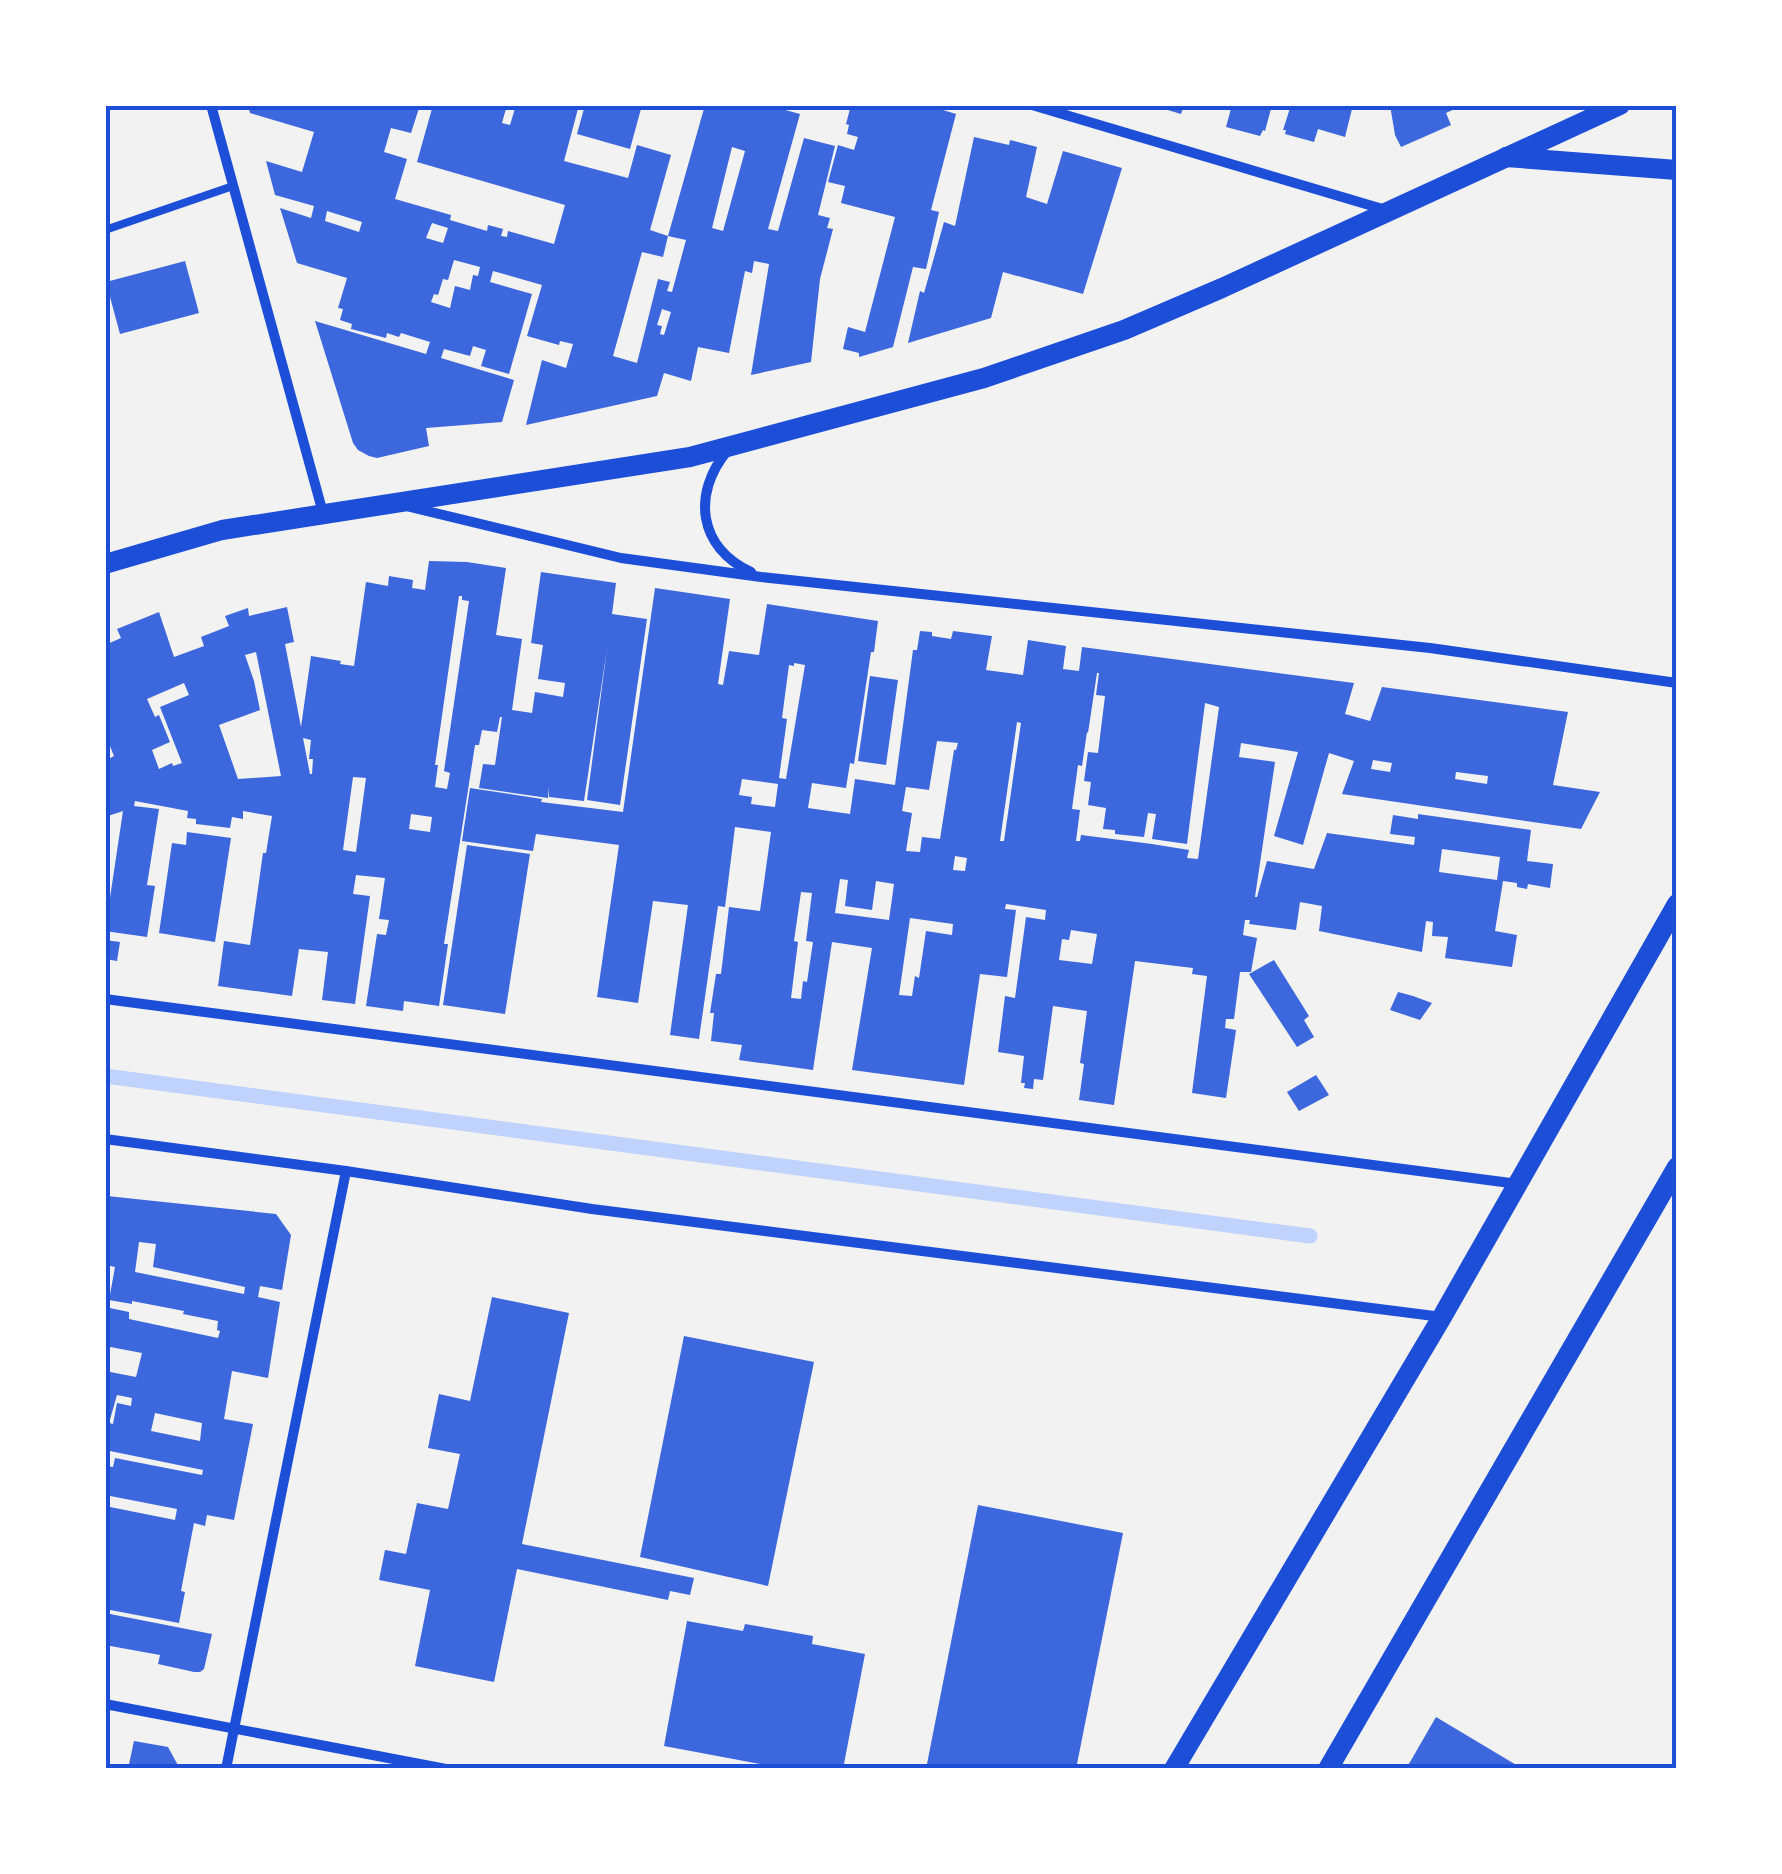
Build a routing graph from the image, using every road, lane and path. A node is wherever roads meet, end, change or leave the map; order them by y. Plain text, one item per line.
1 (211, 105) edge
2 (1032, 105) edge
3 (1620, 105) edge
4 (1504, 157) junction
5 (1677, 170) edge
6 (232, 186) junction
7 (1392, 212) junction
8 (105, 230) edge
9 (731, 446) junction
10 (395, 504) junction
11 (323, 513) junction
12 (105, 564) edge
13 (762, 577) junction
14 (1677, 683) edge
15 (1677, 904) edge
16 (105, 999) edge
17 (105, 1139) edge
18 (1677, 1167) edge
19 (346, 1170) junction
20 (1519, 1184) junction
21 (1442, 1318) junction
22 (105, 1704) edge
23 (234, 1730) junction
24 (226, 1769) edge
25 (446, 1769) edge
26 (1174, 1769) edge
27 (1328, 1769) edge

1 - 6 street
2 - 7 street
3 - 4 main road
4 - 5 main road
4 - 7 main road
6 - 8 lane
6 - 11 street
7 - 9 main road
9 - 10 main road
9 - 13 street
10 - 11 main road
10 - 13 street
11 - 12 main road
13 - 14 street
15 - 20 main road
16 - 20 street
17 - 19 street
18 - 27 main road
19 - 21 street
19 - 23 street
20 - 21 main road
21 - 26 main road
22 - 23 street
23 - 24 street
23 - 25 street

